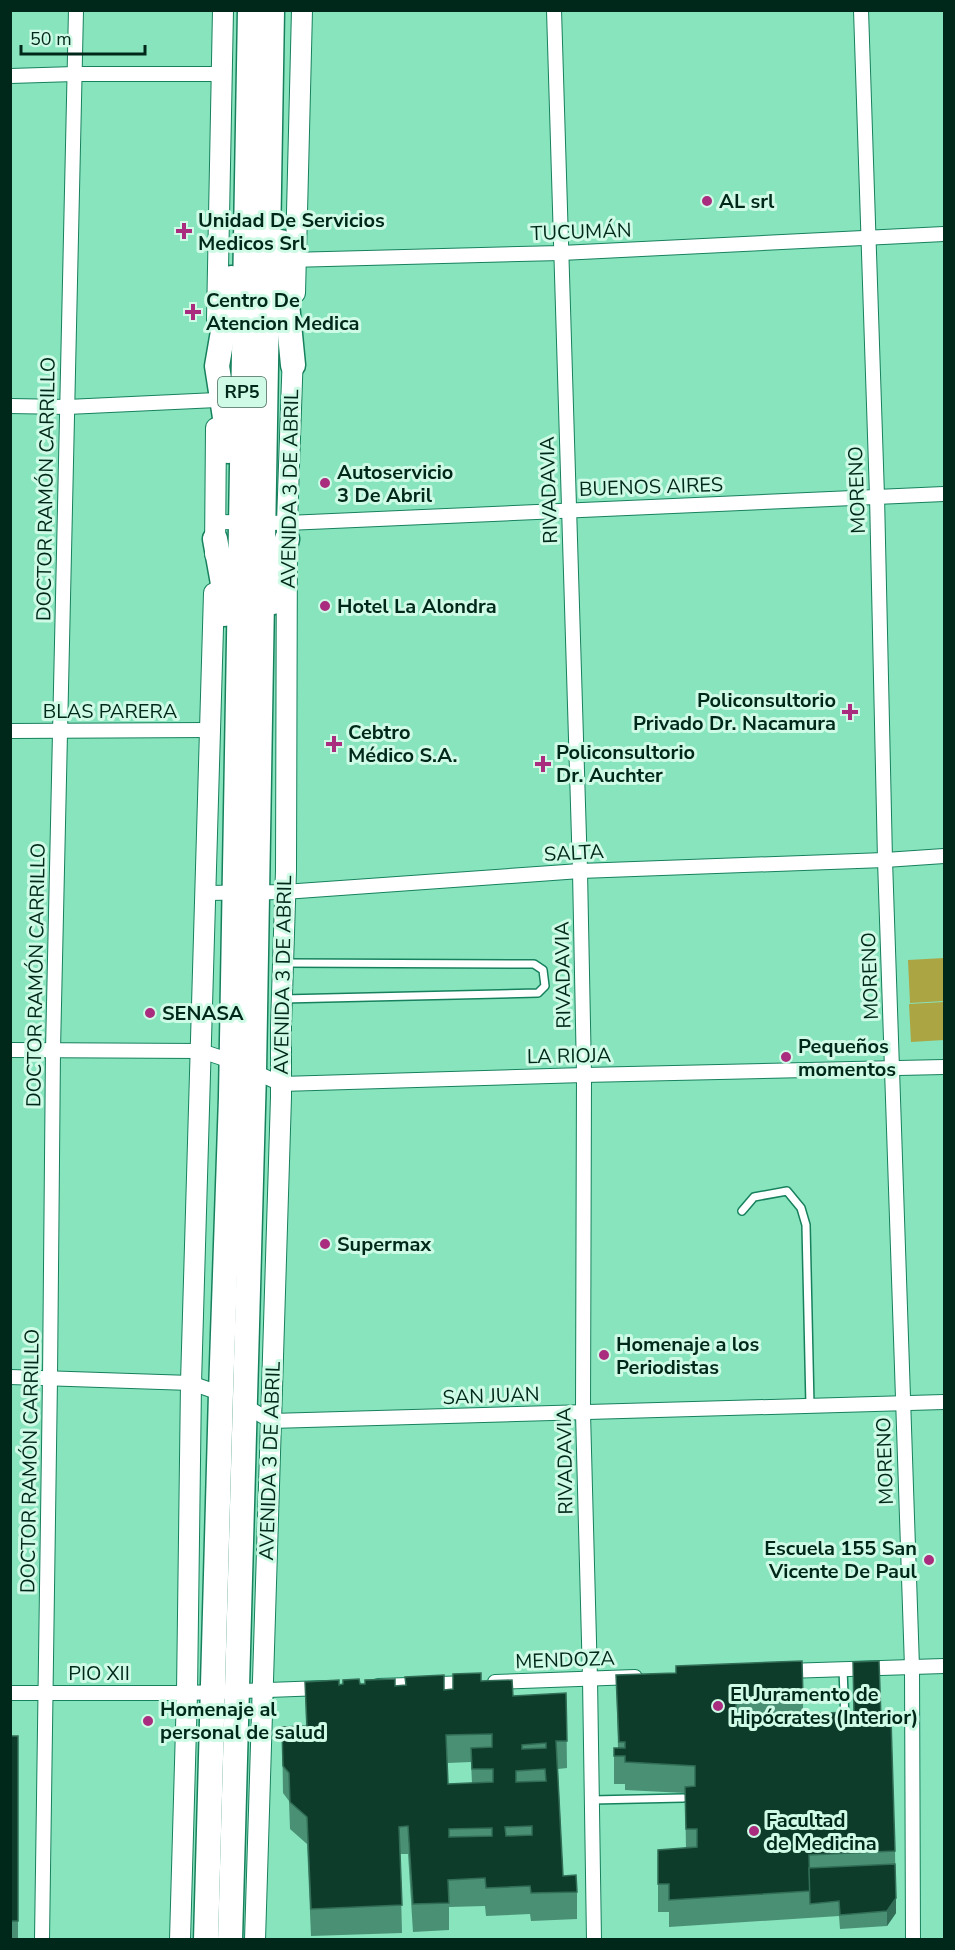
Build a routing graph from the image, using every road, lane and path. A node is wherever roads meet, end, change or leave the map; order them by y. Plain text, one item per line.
1 (76, 10) edge
2 (223, 10) edge
3 (250, 10) edge
4 (272, 10) edge
5 (302, 10) edge
6 (554, 10) edge
7 (861, 10) edge
8 (260, 63) junction
9 (75, 74) junction
10 (221, 74) junction
11 (10, 76) edge
12 (945, 234) edge
13 (868, 239) junction
14 (561, 253) junction
15 (257, 261) junction
16 (293, 365) joint
17 (217, 366) junction
18 (217, 400) junction
19 (10, 406) edge
20 (67, 407) junction
21 (945, 494) edge
22 (877, 496) junction
23 (570, 510) junction
24 (232, 526) junction
25 (287, 531) junction
26 (210, 730) junction
27 (10, 731) edge
28 (62, 731) junction
29 (247, 793) junction
30 (945, 856) edge
31 (885, 860) junction
32 (580, 871) junction
33 (245, 892) junction
34 (284, 892) junction
35 (205, 893) junction
36 (284, 963) junction
37 (283, 999) junction
38 (10, 1050) edge
39 (53, 1050) junction
40 (201, 1051) junction
41 (231, 1061) junction
42 (945, 1067) edge
43 (893, 1069) junction
44 (254, 1072) junction
45 (584, 1075) junction
46 (281, 1084) junction
47 (742, 1211) dead end
48 (10, 1377) edge
49 (50, 1378) junction
50 (191, 1383) junction
51 (221, 1393) junction
52 (945, 1402) edge
53 (903, 1403) junction
54 (244, 1404) junction
55 (810, 1406) junction
56 (583, 1413) junction
57 (271, 1421) junction
58 (945, 1666) edge
59 (912, 1667) junction
60 (843, 1669) junction
61 (774, 1672) edge
62 (648, 1676) edge
63 (590, 1678) junction
64 (368, 1687) edge
65 (333, 1688) edge
66 (263, 1690) junction
67 (225, 1692) junction
68 (10, 1693) edge
69 (46, 1693) junction
70 (187, 1693) junction
71 (846, 1729) edge
72 (683, 1798) edge
73 (592, 1800) junction
74 (42, 1940) edge
75 (180, 1940) edge
76 (206, 1940) edge
77 (230, 1940) edge
78 (255, 1940) edge
79 (594, 1940) edge
80 (913, 1940) edge

1 - 9 street, DOCTOR RAMÓN CARRILLO
2 - 10 main road, AVENIDA 3 DE ABRIL
3 - 8 highway
4 - 8 highway
5 - 15 main road, AVENIDA 3 DE ABRIL
6 - 14 street, RIVADAVIA
7 - 13 street, MORENO
8 - 15 highway
8 - 15 highway
9 - 10 street
9 - 11 street
9 - 20 street, DOCTOR RAMÓN CARRILLO
10 - 15 main road, AVENIDA 3 DE ABRIL
12 - 13 street, TUCUMÁN
13 - 14 street, TUCUMÁN
13 - 22 street, MORENO
14 - 15 street, TUCUMÁN
14 - 23 street, RIVADAVIA
15 - 16 highway
15 - 17 highway
15 - 24 highway, AVENIDA 3 DE ABRIL
16 - 25 main road, AVENIDA 3 DE ABRIL
17 - 18 main road, AVENIDA 3 DE ABRIL
17 - 24 highway
18 - 20 street
18 - 24 main road, AVENIDA 3 DE ABRIL
19 - 20 street
20 - 28 street, DOCTOR RAMÓN CARRILLO
21 - 22 street, BUENOS AIRES
22 - 23 street, BUENOS AIRES
22 - 31 street, MORENO
23 - 25 street, BUENOS AIRES
23 - 32 street, RIVADAVIA
24 - 25 street, BUENOS AIRES
24 - 26 main road, AVENIDA 3 DE ABRIL
24 - 29 highway, AVENIDA 3 DE ABRIL
24 - 29 highway
25 - 29 highway
25 - 34 main road, AVENIDA 3 DE ABRIL
26 - 28 street, BLAS PARERA
26 - 35 main road, AVENIDA 3 DE ABRIL
27 - 28 street, BLAS PARERA
28 - 39 street, DOCTOR RAMÓN CARRILLO
29 - 33 highway, AVENIDA 3 DE ABRIL
30 - 31 street, SALTA
31 - 32 street, SALTA
31 - 43 street, MORENO
32 - 34 street, SALTA
32 - 45 street, RIVADAVIA
33 - 34 street, SALTA
33 - 35 street, SALTA
33 - 41 highway, AVENIDA 3 DE ABRIL
33 - 44 highway, AVENIDA 3 DE ABRIL
34 - 36 main road, AVENIDA 3 DE ABRIL
35 - 40 main road, AVENIDA 3 DE ABRIL
36 - 37 main road, AVENIDA 3 DE ABRIL
36 - 37 lane
37 - 46 main road, AVENIDA 3 DE ABRIL
38 - 39 street, LA RIOJA
39 - 40 street, LA RIOJA
39 - 49 street, DOCTOR RAMÓN CARRILLO
40 - 41 street, LA RIOJA
40 - 50 main road, AVENIDA 3 DE ABRIL
41 - 44 street, LA RIOJA
41 - 51 highway, AVENIDA 3 DE ABRIL
42 - 43 street, LA RIOJA
43 - 45 street, LA RIOJA
43 - 53 street, MORENO
44 - 46 street, LA RIOJA
44 - 54 highway, AVENIDA 3 DE ABRIL
45 - 46 street, LA RIOJA
45 - 56 street, RIVADAVIA
46 - 57 main road, AVENIDA 3 DE ABRIL
47 - 55 lane
48 - 49 street
49 - 50 street
49 - 69 street, DOCTOR RAMÓN CARRILLO
50 - 51 street
50 - 70 main road, AVENIDA 3 DE ABRIL
51 - 54 street
51 - 67 highway, AVENIDA 3 DE ABRIL
52 - 53 street, SAN JUAN
53 - 55 street, SAN JUAN
53 - 59 street, MORENO
54 - 57 street
54 - 67 highway, AVENIDA 3 DE ABRIL
55 - 56 street, SAN JUAN
56 - 57 street, SAN JUAN
56 - 63 street, RIVADAVIA
57 - 66 main road, AVENIDA 3 DE ABRIL
58 - 59 street
59 - 60 street
59 - 80 street, MORENO
60 - 61 street
60 - 71 lane
62 - 63 street, MENDOZA
63 - 64 street, MENDOZA
63 - 73 street, RIVADAVIA
65 - 66 street
66 - 67 street
66 - 78 main road, AVENIDA 3 DE ABRIL
67 - 70 street
67 - 76 highway, AVENIDA 3 DE ABRIL
67 - 77 highway, AVENIDA 3 DE ABRIL
68 - 69 street, PIO XII
69 - 70 street, PIO XII
69 - 74 street, DOCTOR RAMÓN CARRILLO
70 - 75 main road, AVENIDA 3 DE ABRIL
72 - 73 lane
73 - 79 street, RIVADAVIA

